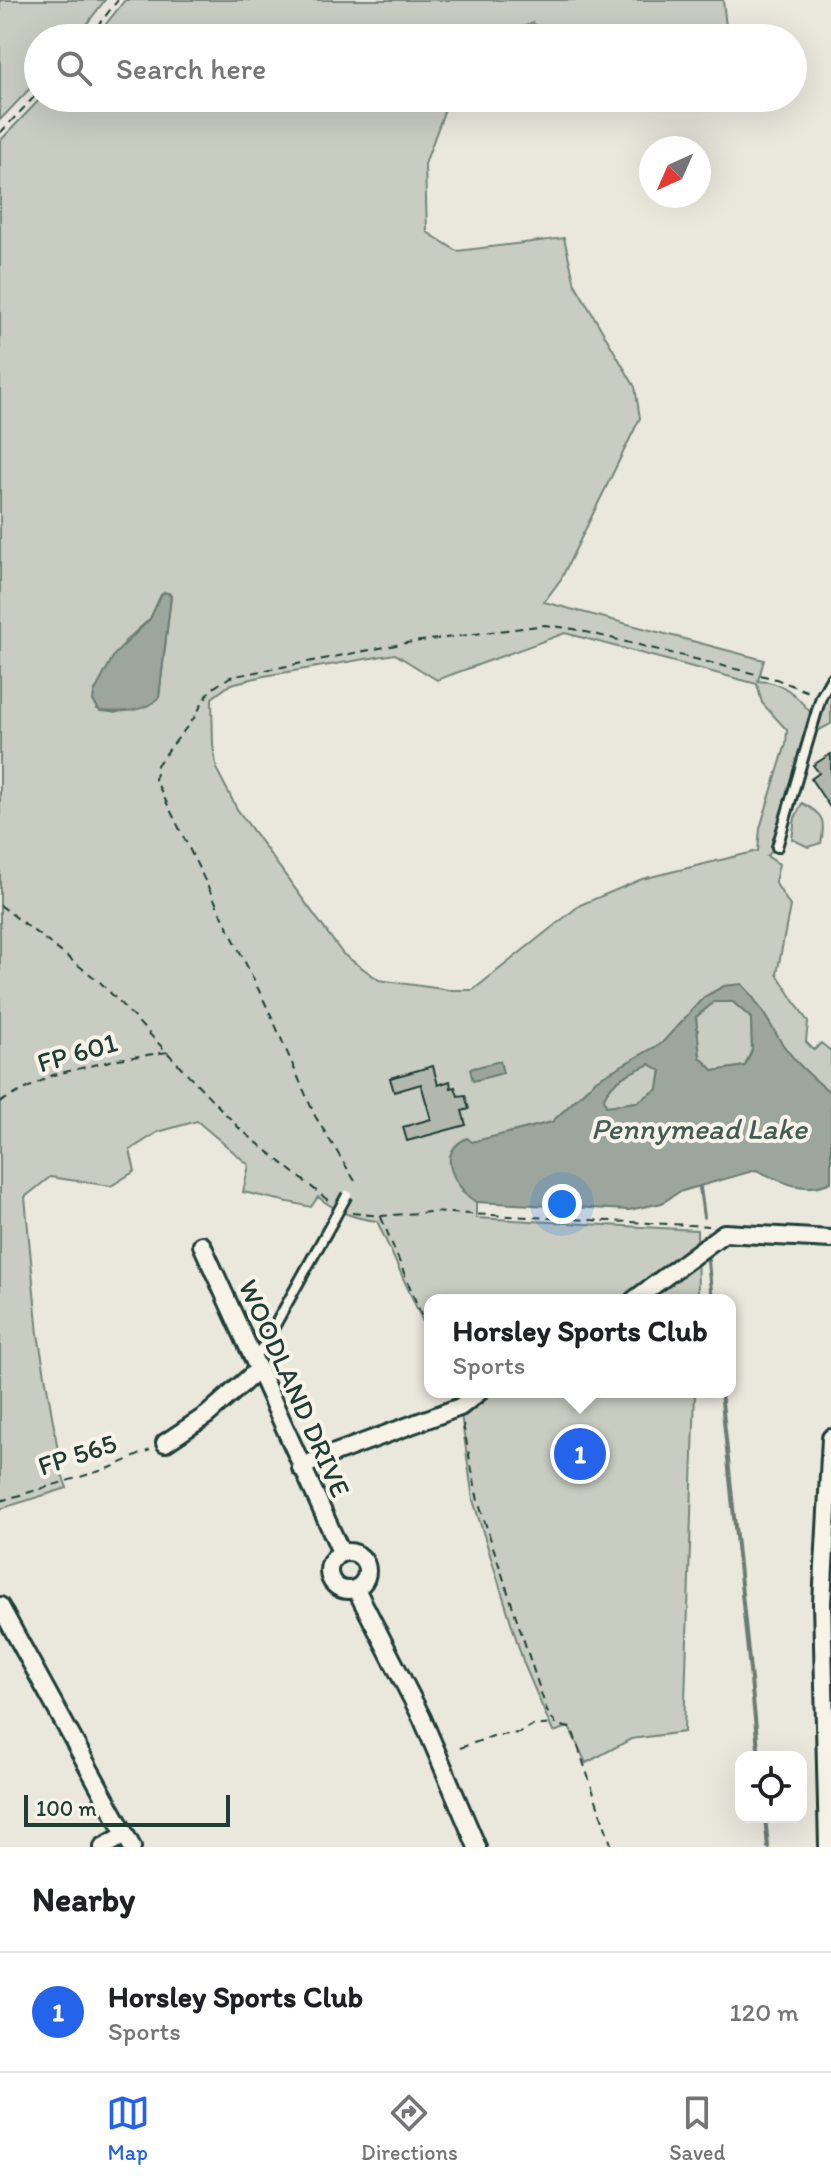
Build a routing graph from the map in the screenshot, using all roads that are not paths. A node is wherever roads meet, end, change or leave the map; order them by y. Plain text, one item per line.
1 (831, 679) edge
2 (777, 847) dead end
3 (347, 1195) dead end
4 (831, 1239) edge
5 (202, 1245) dead end
6 (642, 1294) edge
7 (257, 1363) junction
8 (471, 1398) edge
9 (831, 1438) edge
10 (165, 1443) road end
11 (301, 1468) junction
12 (341, 1552) junction
13 (356, 1589) junction
14 (827, 1603) edge
15 (0, 1606) edge
16 (129, 1841) edge
17 (103, 1847) edge
18 (477, 1847) edge
19 (828, 1847) edge

1 - 2 lane
3 - 7 lane, bridge
4 - 6 street
5 - 7 street, WOODLAND DRIVE
7 - 10 street
7 - 11 street, WOODLAND DRIVE
8 - 11 street
9 - 14 street
11 - 12 street, WOODLAND DRIVE
12 - 13 street, WOODLAND DRIVE
12 - 13 street
13 - 18 street
14 - 19 street
15 - 16 street
16 - 17 street

